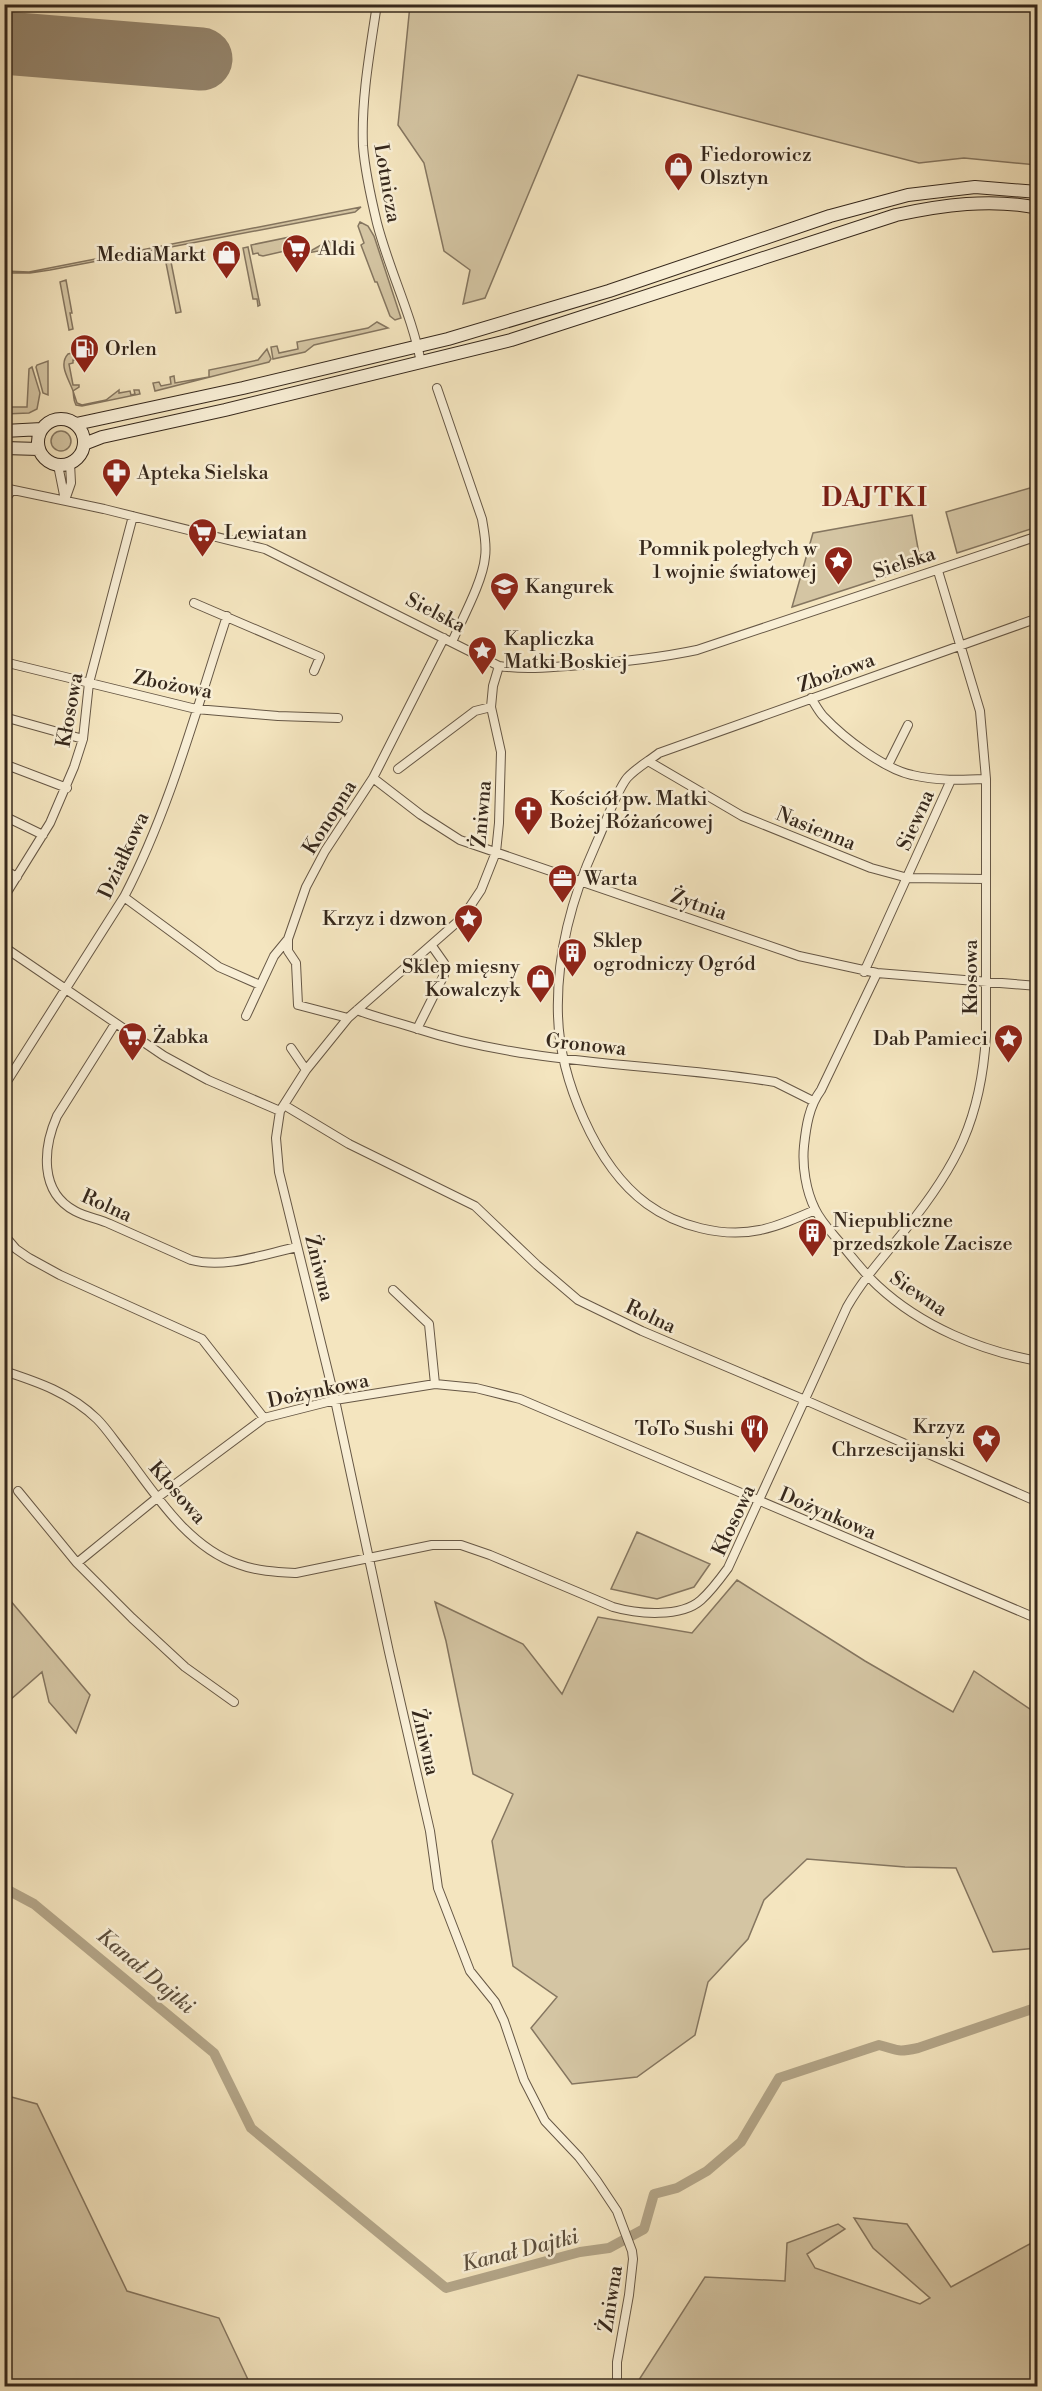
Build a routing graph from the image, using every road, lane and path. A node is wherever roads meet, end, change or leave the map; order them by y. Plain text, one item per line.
1 (377, 4) edge
2 (1038, 192) edge
3 (1038, 208) edge
4 (418, 346) junction
5 (421, 363) junction
6 (436, 388) dead end
7 (76, 424) junction
8 (42, 429) junction
9 (4, 431) edge
10 (84, 444) junction
11 (4, 448) edge
12 (39, 450) junction
13 (64, 464) junction
14 (8, 489) edge
15 (65, 500) junction
16 (4, 501) edge
17 (133, 516) junction
18 (1038, 537) edge
19 (938, 571) junction
20 (194, 603) dead end
21 (227, 616) junction
22 (1038, 618) edge
23 (448, 640) junction
24 (961, 645) junction
25 (4, 662) edge
26 (499, 666) junction
27 (314, 670) dead end
28 (90, 683) junction
29 (811, 698) junction
30 (491, 707) junction
31 (196, 709) junction
32 (4, 717) edge
33 (338, 718) dead end
34 (908, 725) dead end
35 (83, 739) junction
36 (648, 761) junction
37 (4, 764) edge
38 (888, 765) junction
39 (398, 769) dead end
40 (373, 778) junction
41 (986, 779) junction
42 (951, 780) junction
43 (67, 788) junction
44 (4, 816) edge
45 (43, 835) junction
46 (496, 852) junction
47 (4, 870) edge
48 (17, 877) junction
49 (908, 878) junction
50 (986, 879) junction
51 (580, 880) junction
52 (4, 897) edge
53 (124, 897) junction
54 (288, 939) junction
55 (432, 946) junction
56 (4, 947) edge
57 (864, 972) junction
58 (877, 973) junction
59 (986, 984) junction
60 (260, 985) junction
61 (1038, 987) edge
62 (64, 990) junction
63 (357, 1010) junction
64 (246, 1016) dead end
65 (348, 1018) junction
66 (115, 1024) junction
67 (417, 1029) junction
68 (291, 1048) dead end
69 (564, 1059) junction
70 (306, 1070) junction
71 (4, 1086) edge
72 (813, 1101) junction
73 (282, 1108) junction
74 (815, 1210) junction
75 (4, 1235) edge
76 (297, 1247) junction
77 (867, 1276) junction
78 (393, 1290) dead end
79 (1038, 1360) edge
80 (4, 1371) edge
81 (435, 1384) junction
82 (336, 1400) junction
83 (805, 1400) junction
84 (264, 1418) junction
85 (18, 1491) dead end
86 (158, 1497) junction
87 (760, 1502) junction
88 (1038, 1502) edge
89 (368, 1558) junction
90 (77, 1563) junction
91 (1038, 1619) edge
92 (234, 1702) dead end
93 (617, 2386) edge

1 - 4 street, Lotnicza
2 - 4 main road
3 - 5 main road
4 - 5 street, Lotnicza
4 - 7 main road
5 - 10 main road
6 - 23 street
7 - 8 main road
7 - 10 main road
8 - 9 main road
8 - 12 main road
10 - 13 main road
11 - 12 main road
12 - 13 main road
13 - 15 street
14 - 15 street, Sielska
14 - 16 street
15 - 17 street, Sielska
17 - 23 street, Sielska
17 - 28 street, Kłosowa
18 - 19 street, Sielska
19 - 24 street, Kłosowa
19 - 26 street, Sielska
20 - 21 street
21 - 27 street
21 - 31 street, Działkowa
22 - 24 street, Zbożowa
23 - 26 street, Sielska
23 - 40 street, Konopna
24 - 29 street, Zbożowa
24 - 41 street, Kłosowa
25 - 28 street, Zbożowa
26 - 30 street, Żniwna
28 - 31 street, Zbożowa
28 - 35 street, Kłosowa
29 - 36 street, Zbożowa
29 - 38 street
30 - 39 street
30 - 46 street, Żniwna
31 - 33 street, Zbożowa
31 - 53 street, Działkowa
32 - 35 street
34 - 38 street
35 - 43 street, Kłosowa
36 - 49 street, Nasienna
36 - 51 street, Zbożowa
37 - 43 street
38 - 42 street
40 - 46 street, Żytnia
40 - 54 street, Konopna
41 - 42 street
41 - 50 street, Kłosowa
42 - 49 street, Siewna
43 - 45 street, Kłosowa
44 - 45 street
45 - 48 street, Kłosowa
46 - 51 street, Żytnia
46 - 55 street, Żniwna
47 - 48 street
48 - 52 street, Kłosowa
49 - 50 street, Nasienna
49 - 57 street, Siewna
50 - 59 street, Kłosowa
51 - 57 street, Żytnia
51 - 69 street, Zbożowa
53 - 60 street
53 - 62 street, Działkowa
54 - 60 street, Konopna
54 - 65 street
55 - 63 street, Żniwna
55 - 67 street
56 - 62 street, Rolna
57 - 58 street, Żytnia
58 - 59 street, Żytnia
58 - 72 street, Siewna
59 - 61 street, Żytnia
59 - 77 street, Kłosowa
60 - 64 street, Konopna
62 - 66 street, Rolna
62 - 71 street, Działkowa
63 - 65 street, Żniwna
63 - 67 street, Gronowa
65 - 70 street, Żniwna
66 - 73 street, Rolna
66 - 76 street, Rolna
67 - 69 street, Gronowa
68 - 70 street
69 - 72 street, Gronowa
69 - 74 street, Zbożowa
70 - 73 street, Żniwna
72 - 74 street, Siewna
73 - 76 street, Żniwna
73 - 83 street, Rolna
74 - 77 street, Siewna
75 - 84 street
76 - 82 street, Żniwna
77 - 79 street, Siewna
77 - 83 street, Kłosowa
78 - 81 street
80 - 86 street, Kłosowa
81 - 82 street, Dożynkowa
81 - 87 street, Dożynkowa
82 - 84 street, Dożynkowa
82 - 89 street, Żniwna
83 - 87 street, Kłosowa
83 - 88 street, Rolna
84 - 86 street, Dożynkowa
85 - 90 street
86 - 89 street, Kłosowa
86 - 90 street, Dożynkowa
87 - 89 street, Kłosowa
87 - 91 street, Dożynkowa
89 - 93 street, Żniwna
90 - 92 street

